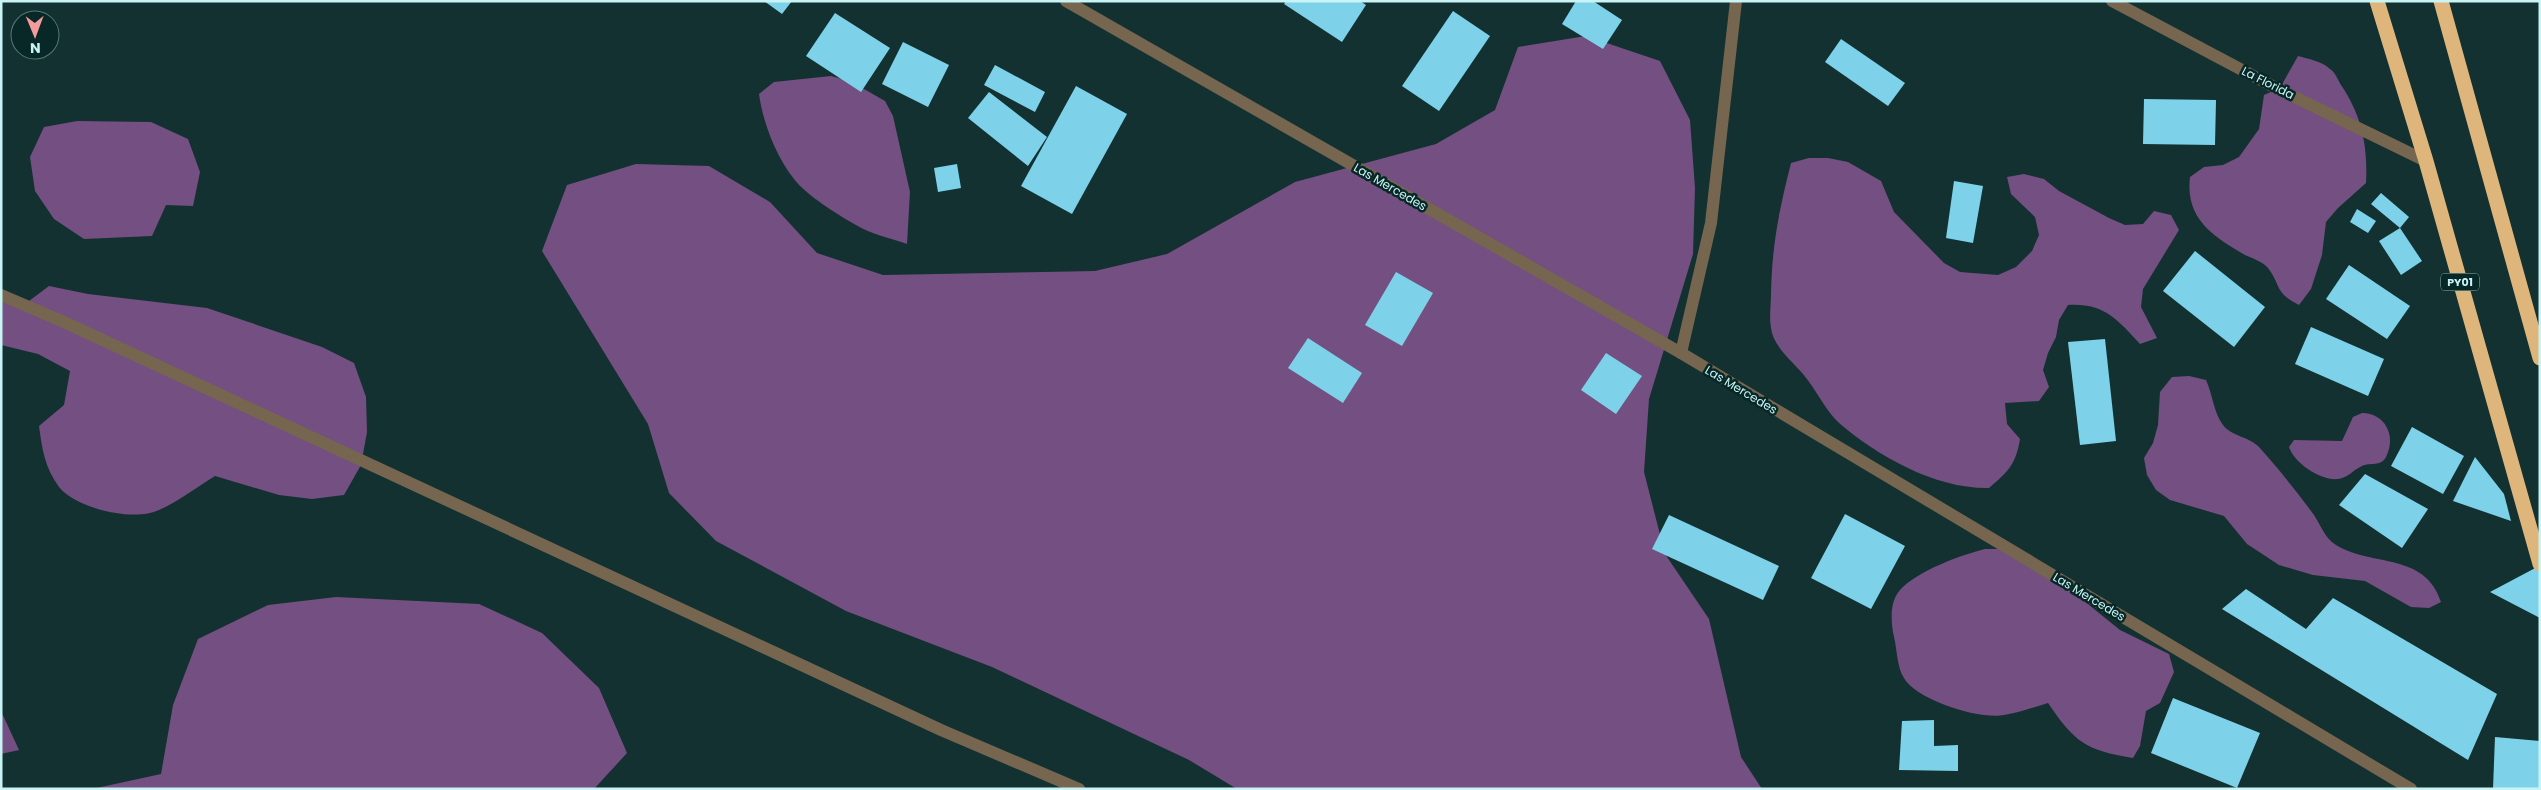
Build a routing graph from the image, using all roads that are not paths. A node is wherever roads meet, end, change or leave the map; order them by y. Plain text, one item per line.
1 (1066, 1) edge
2 (1736, 1) edge
3 (2112, 1) edge
4 (2377, 1) edge
5 (2441, 1) edge
6 (2426, 161) junction
7 (1, 295) edge
8 (1681, 353) junction
9 (2540, 358) edge
10 (2540, 564) edge
11 (1079, 789) edge
12 (2411, 789) edge

1 - 8 street, Las Mercedes
2 - 8 street
3 - 6 street, La Florida
4 - 6 highway, PY01
5 - 9 highway
6 - 10 highway, PY01
7 - 11 street
8 - 12 street, Las Mercedes

